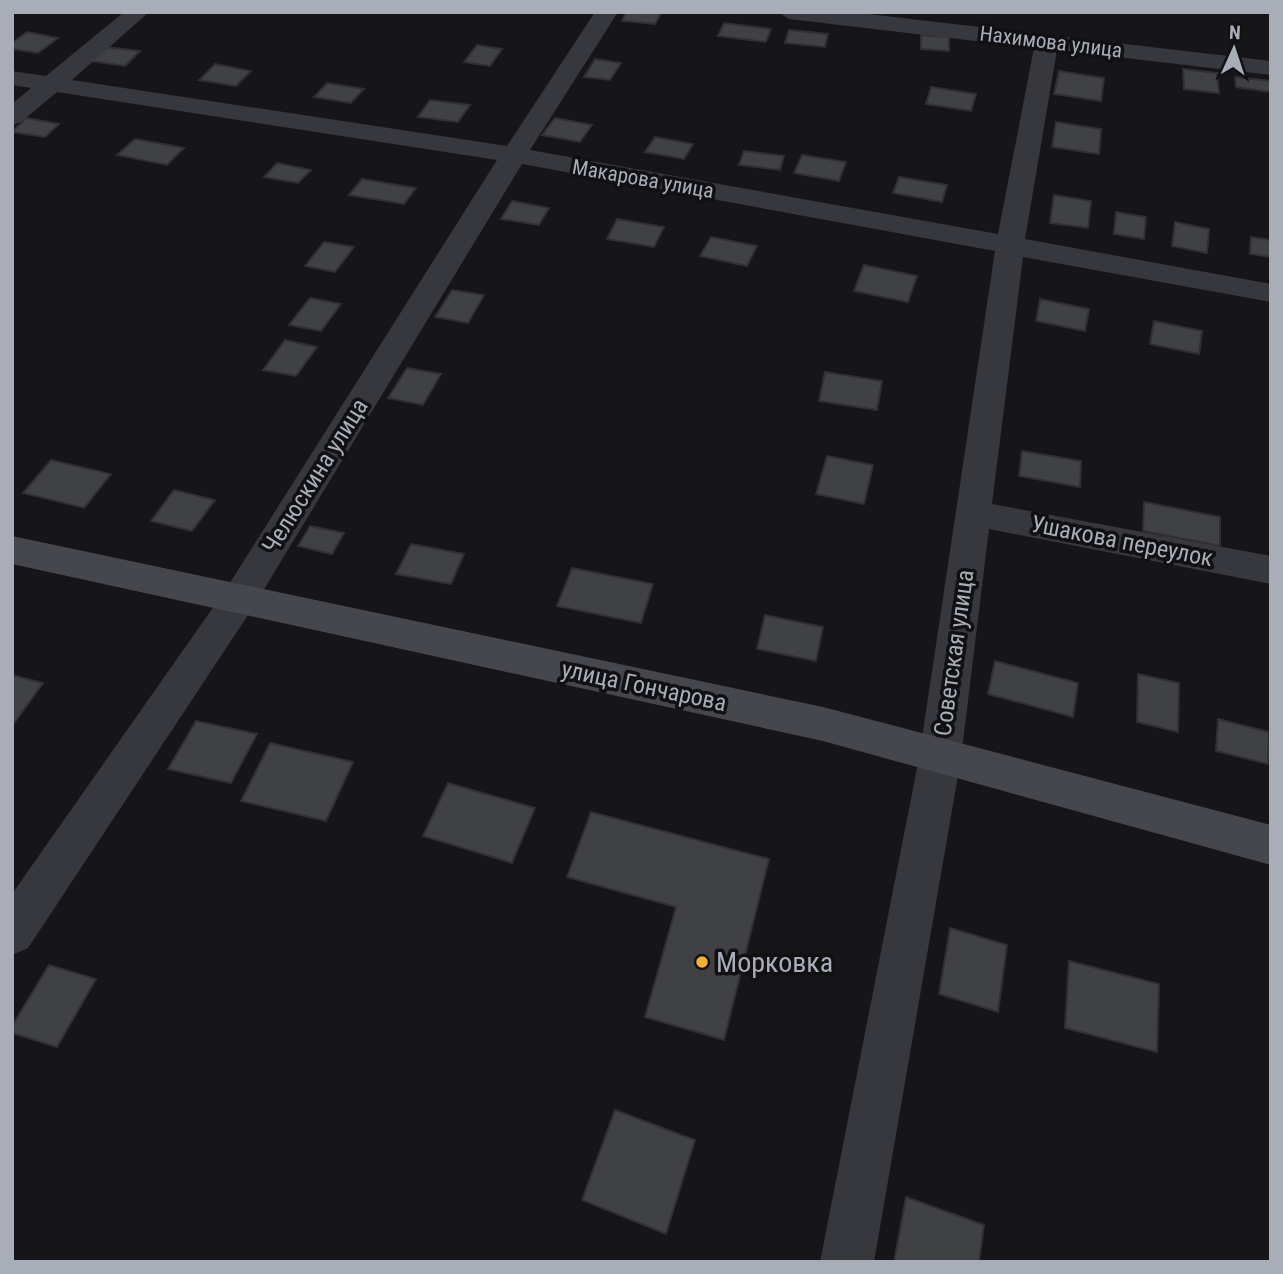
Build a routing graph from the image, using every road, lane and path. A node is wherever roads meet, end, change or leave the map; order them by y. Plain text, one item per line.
1 (138, 12) edge
2 (607, 12) edge
3 (789, 12) edge
4 (1047, 41) junction
5 (1271, 68) edge
6 (12, 78) edge
7 (52, 84) junction
8 (12, 117) edge
9 (514, 155) junction
10 (1010, 246) junction
11 (1271, 293) edge
12 (974, 513) junction
13 (12, 550) edge
14 (1271, 570) edge
15 (239, 599) junction
16 (940, 758) junction
17 (1271, 845) edge
18 (12, 933) edge
19 (847, 1262) edge

1 - 7 street
2 - 9 street, Челюскина улица
3 - 4 street, Нахимова улица
4 - 5 street, Нахимова улица
4 - 10 street, Советская улица
6 - 7 street, Макарова улица
7 - 8 street
7 - 9 street, Макарова улица
9 - 10 street, Макарова улица
9 - 15 street, Челюскина улица
10 - 11 street, Макарова улица
10 - 12 street, Советская улица
12 - 14 street, Ушакова переулок
12 - 16 street, Советская улица
13 - 15 street, улица Гончарова
15 - 16 street, улица Гончарова
15 - 18 street, Челюскина улица
16 - 17 street, улица Гончарова
16 - 19 street, Советская улица

